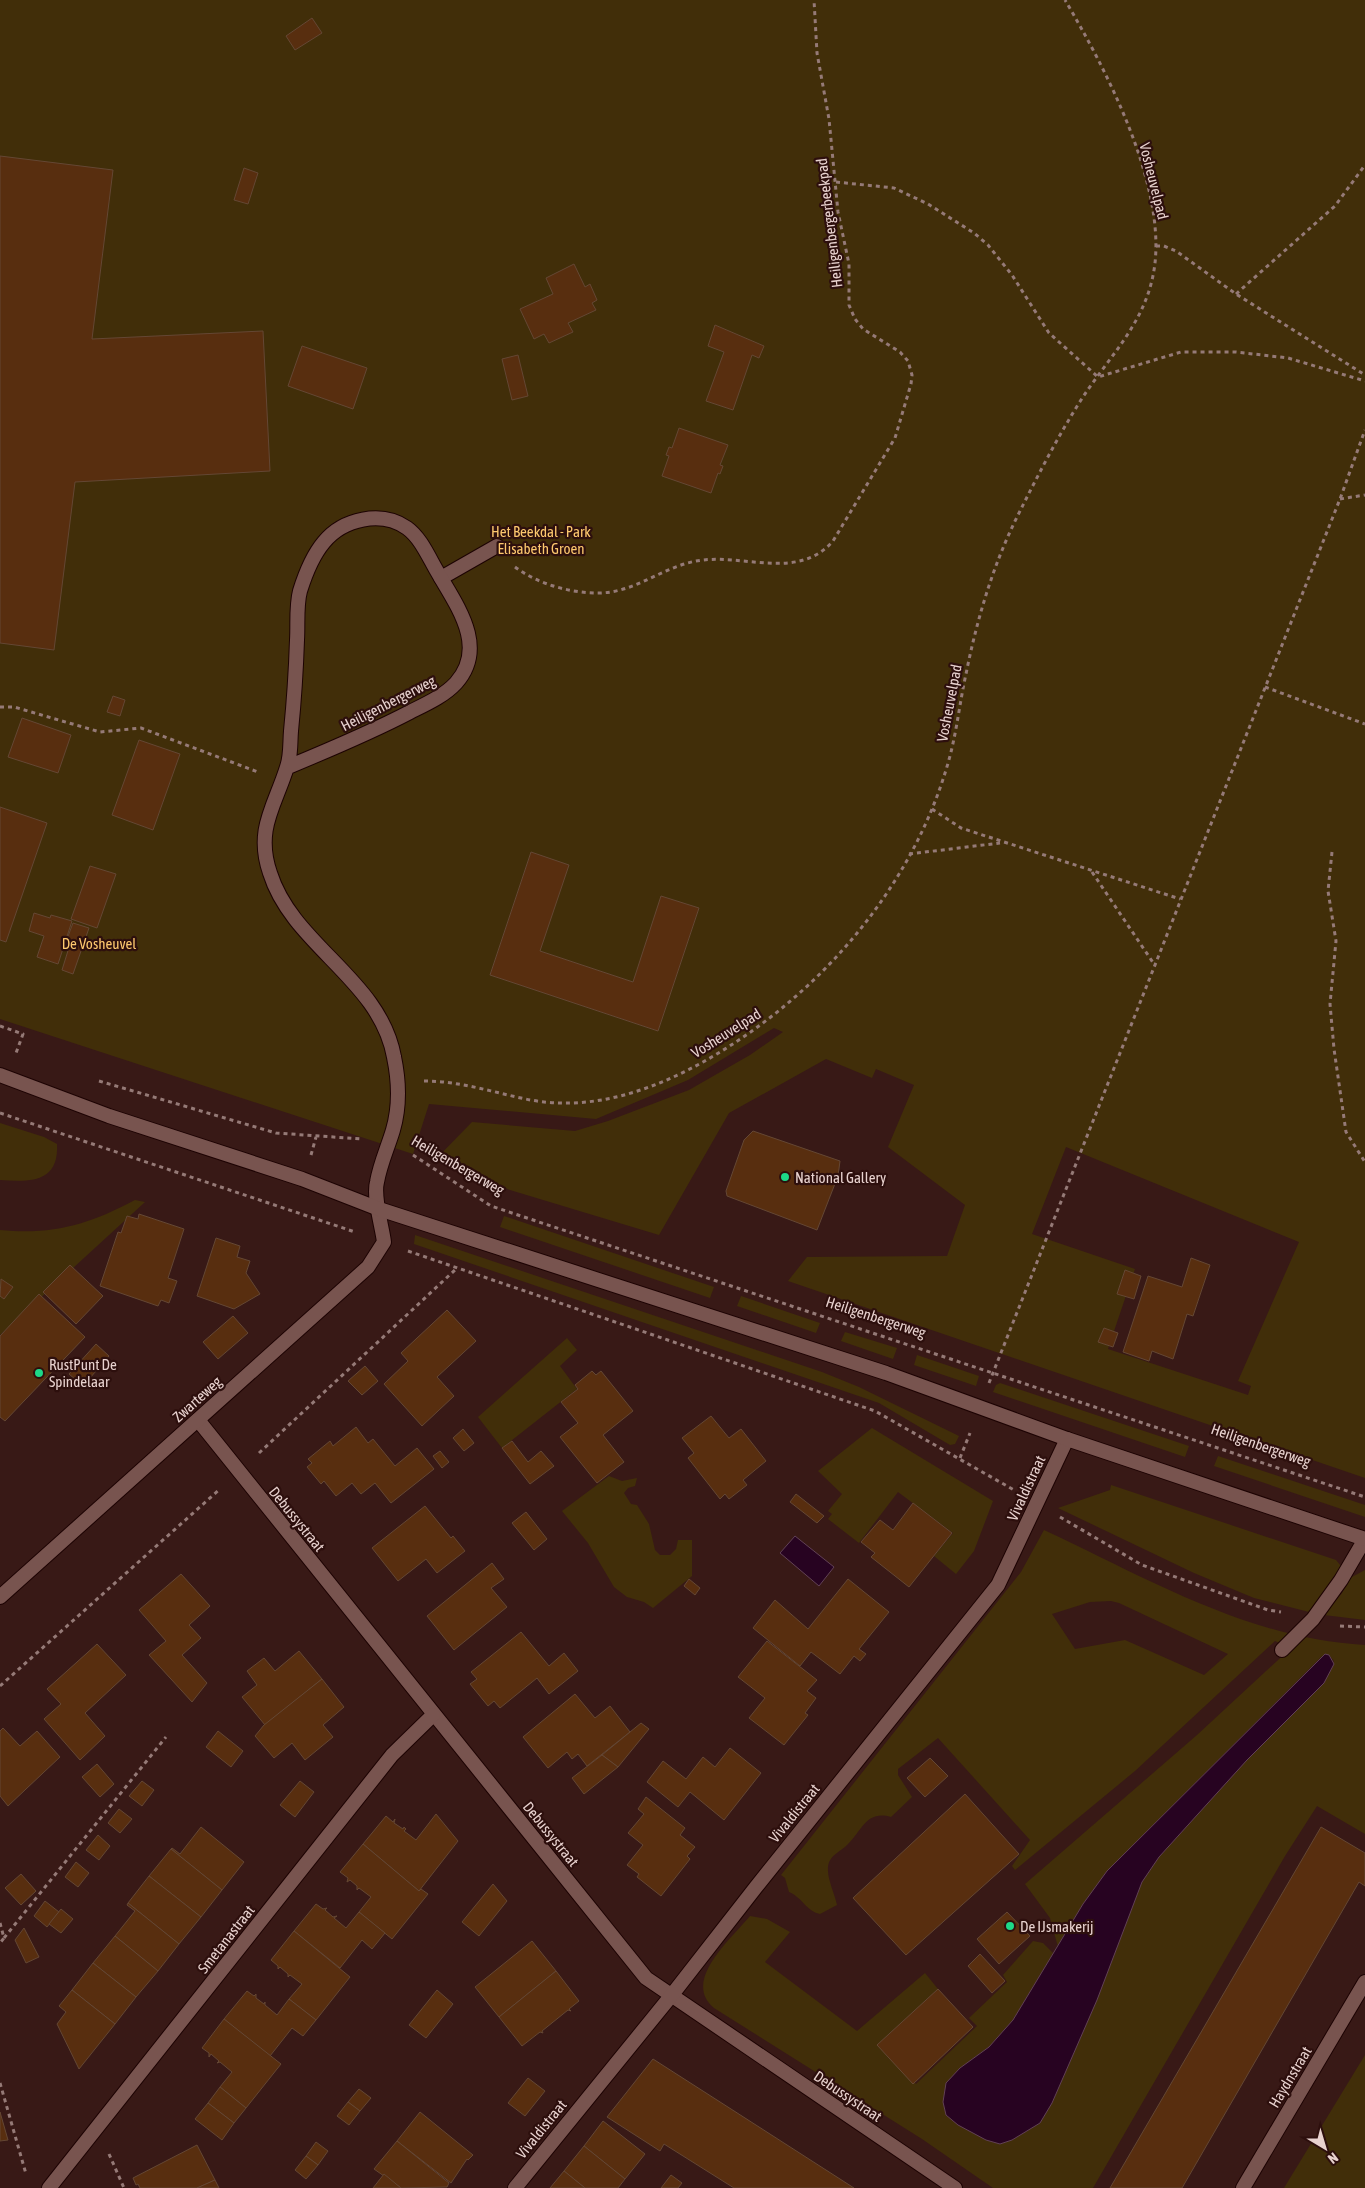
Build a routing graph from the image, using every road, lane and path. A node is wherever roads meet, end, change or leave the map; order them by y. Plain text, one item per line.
1 (814, 0) edge
2 (1065, 0) edge
3 (1365, 165) edge
4 (836, 182) junction
5 (1156, 246) junction
6 (1236, 294) junction
7 (1365, 375) edge
8 (1098, 377) junction
9 (1365, 381) edge
10 (1365, 430) edge
11 (1365, 495) edge
12 (1340, 499) junction
13 (497, 546) joint
14 (441, 578) junction
15 (1264, 687) junction
16 (0, 708) edge
17 (1365, 724) edge
18 (288, 766) junction
19 (281, 781) junction
20 (932, 808) junction
21 (1003, 842) junction
22 (1332, 852) dead end
23 (909, 854) junction
24 (1091, 871) junction
25 (1180, 899) junction
26 (1154, 965) junction
27 (0, 1026) edge
28 (16, 1053) junction
29 (26, 1056) dead end
30 (3, 1076) edge
31 (96, 1080) dead end
32 (398, 1083) junction
33 (0, 1113) edge
34 (388, 1145) junction
35 (1365, 1162) edge
36 (379, 1209) junction
37 (384, 1242) junction
38 (994, 1373) junction
39 (198, 1420) junction
40 (1067, 1439) junction
41 (1365, 1497) edge
42 (1037, 1504) junction
43 (1365, 1539) edge
44 (0, 1597) edge
45 (1268, 1610) dead end
46 (1282, 1650) dead end
47 (433, 1715) junction
48 (166, 1737) dead end
49 (0, 1923) edge
50 (4, 1938) junction
51 (0, 1943) edge
52 (1365, 1982) edge
53 (671, 1996) junction
54 (0, 2083) edge
55 (27, 2178) dead end
56 (49, 2188) edge
57 (515, 2188) edge
58 (954, 2188) edge
59 (1243, 2188) edge

1 - 4 path, Heiligenbergerbeekpad
2 - 5 path, Vosheuvelpad
3 - 6 path
4 - 8 path
4 - 13 path, Heiligenbergerbeekpad
5 - 6 path
5 - 8 path, Vosheuvelpad
6 - 7 path
8 - 9 path
8 - 20 path, Vosheuvelpad
10 - 12 path
11 - 12 path
12 - 15 path
13 - 14 street
14 - 18 street, Heiligenbergerweg
14 - 18 street, Heiligenbergerweg
15 - 17 path
15 - 25 path
16 - 19 path
18 - 19 street, Heiligenbergerweg
19 - 32 street, Heiligenbergerweg
20 - 21 path
20 - 23 path, Vosheuvelpad
21 - 23 path
21 - 24 path
22 - 35 path
23 - 32 path, Vosheuvelpad
24 - 25 path
24 - 26 path
25 - 26 path
26 - 38 path
27 - 28 path
28 - 29 path
28 - 30 path
30 - 36 street
31 - 34 path, Heiligenbergerweg
32 - 34 street, Heiligenbergerweg
33 - 37 path
34 - 36 street, Heiligenbergerweg
34 - 38 path, Heiligenbergerweg
36 - 37 street
36 - 40 street
37 - 39 street, Zwarteweg
37 - 42 path
38 - 41 path, Heiligenbergerweg
39 - 44 street, Zwarteweg
39 - 47 street, Debussystraat
40 - 42 street, Vivaldistraat
40 - 43 street
42 - 45 path
42 - 53 street, Vivaldistraat
43 - 46 street
47 - 53 street, Debussystraat
47 - 56 street, Smetanastraat
48 - 50 path
49 - 50 path
50 - 51 path
52 - 59 street, Haydnstraat
53 - 57 street, Vivaldistraat
53 - 58 street, Debussystraat
54 - 55 path

